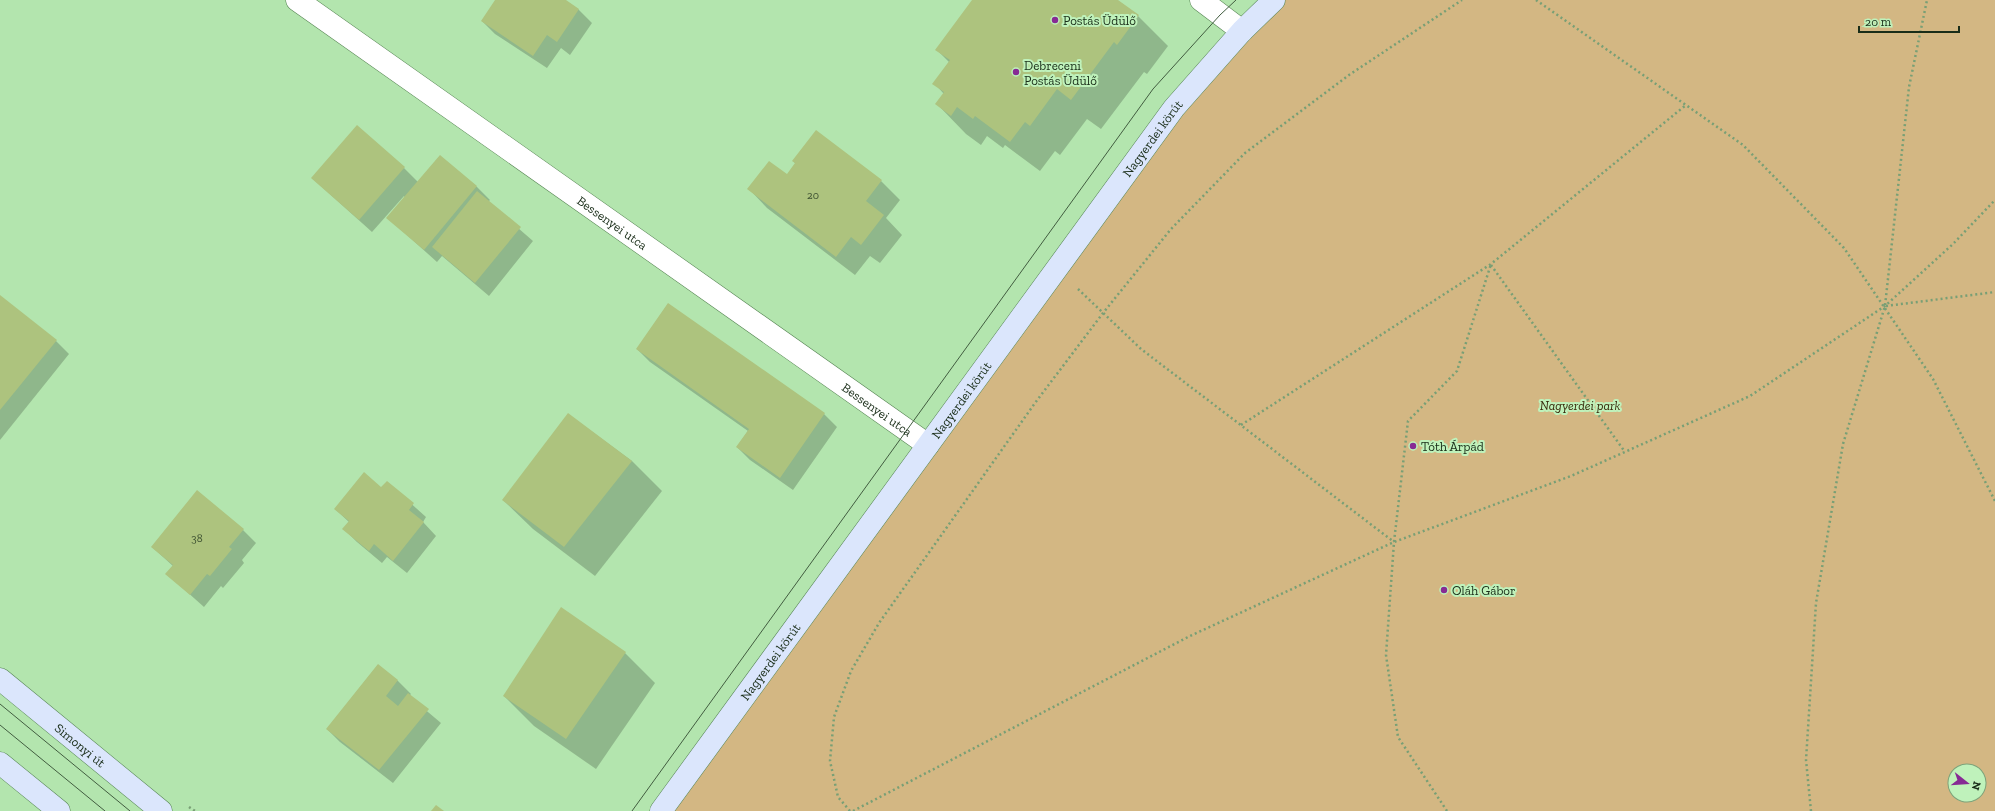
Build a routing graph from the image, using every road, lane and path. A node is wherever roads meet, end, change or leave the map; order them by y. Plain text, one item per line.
1 (297, 0) edge
2 (1201, 0) edge
3 (1274, 0) edge
4 (1462, 0) edge
5 (1536, 0) edge
6 (1927, 0) edge
7 (1242, 31) junction
8 (1686, 105) junction
9 (1995, 200) edge
10 (1491, 264) junction
11 (1056, 270) junction
12 (1995, 292) edge
13 (1885, 306) junction
14 (1103, 313) junction
15 (1241, 425) junction
16 (928, 445) junction
17 (1625, 452) junction
18 (1995, 501) edge
19 (1394, 542) junction
20 (0, 679) edge
21 (0, 763) edge
22 (59, 811) edge
23 (161, 811) edge
24 (661, 811) edge
25 (850, 811) edge
26 (853, 811) edge
27 (1447, 811) edge
28 (1811, 811) edge

1 - 16 street, Bessenyei utca
2 - 7 street
3 - 7 street, Nagyerdei körút
4 - 14 path
5 - 8 path
6 - 13 path
7 - 11 street, Nagyerdei körút
8 - 10 path
8 - 13 path
9 - 13 path
10 - 15 path
10 - 17 path
10 - 19 path
11 - 14 path
11 - 16 street, Nagyerdei körút
12 - 13 path
13 - 17 path
13 - 18 path
13 - 28 path
14 - 15 path
14 - 25 path
15 - 19 path
16 - 24 street, Nagyerdei körút
17 - 19 path
19 - 26 path
19 - 27 path
20 - 23 street, Simonyi út
21 - 22 street

